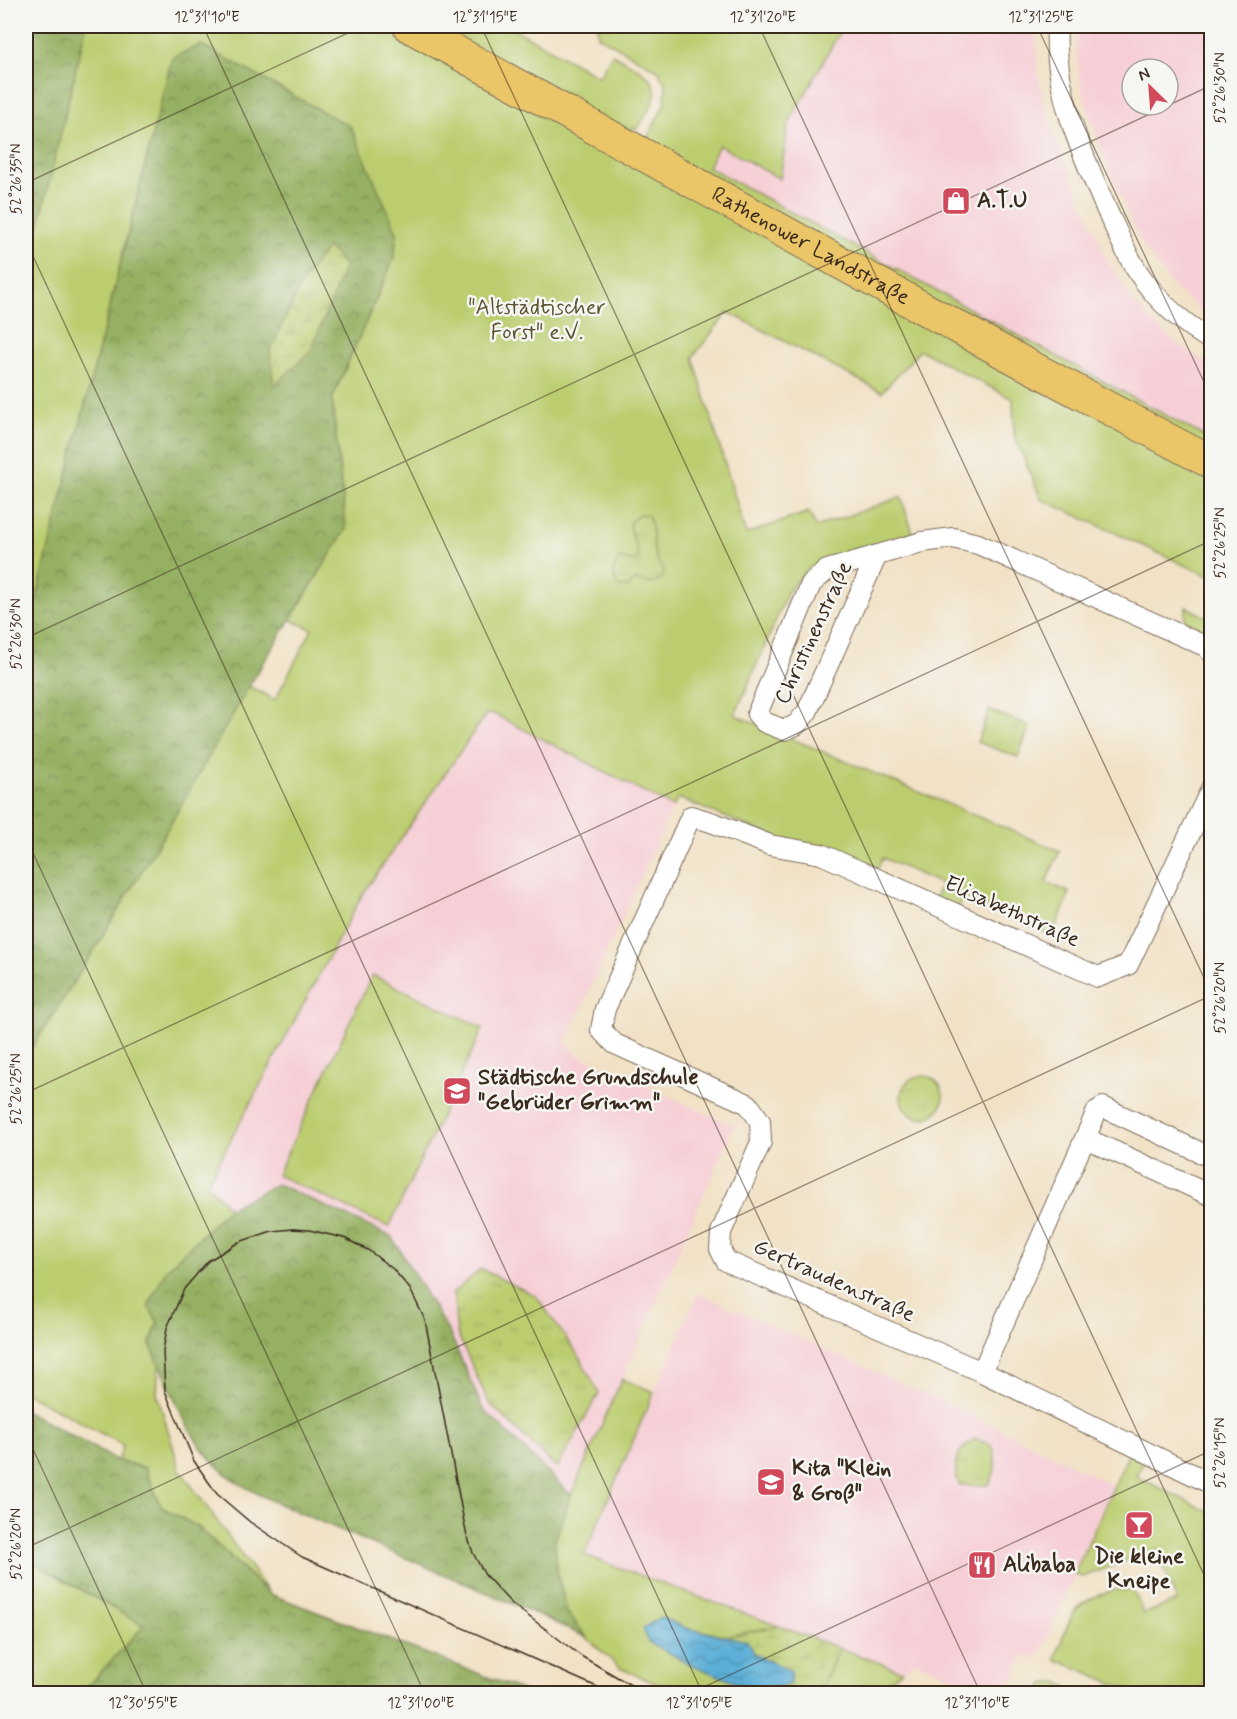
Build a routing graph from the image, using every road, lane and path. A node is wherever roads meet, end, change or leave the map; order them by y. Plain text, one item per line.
1 (409, 26) edge
2 (1056, 26) edge
3 (1212, 341) edge
4 (1212, 463) edge
5 (877, 555) junction
6 (1212, 653) edge
7 (1212, 787) edge
8 (691, 816) joint
9 (1085, 1138) junction
10 (1212, 1158) edge
11 (1212, 1196) edge
12 (982, 1372) junction
13 (1212, 1484) edge

1 - 4 main road, Rathenower Landstraße
2 - 3 street
5 - 5 street, Christinenstraße
5 - 6 street, Christinenstraße
7 - 8 street, Elisabethstraße
8 - 12 street, Gertraudenstraße
9 - 10 street
9 - 11 street
9 - 12 street
12 - 13 street, Gertraudenstraße

